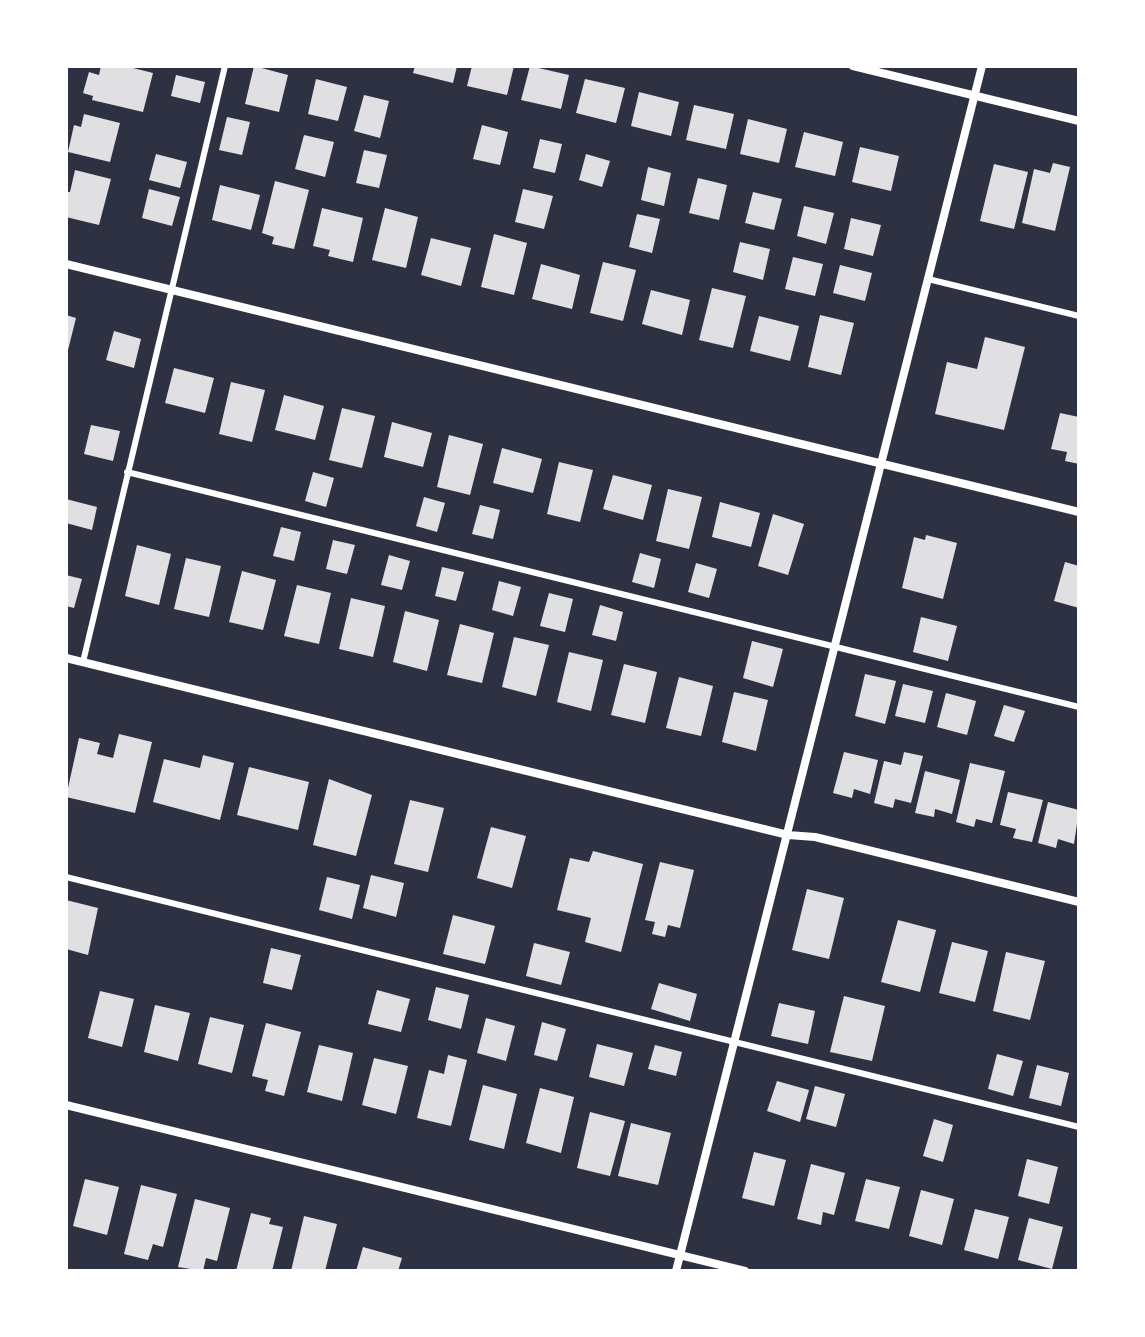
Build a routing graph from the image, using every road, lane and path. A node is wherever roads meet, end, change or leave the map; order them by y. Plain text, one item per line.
1 (225, 66) edge
2 (853, 66) edge
3 (982, 66) edge
4 (974, 95) junction
5 (1079, 121) edge
6 (66, 264) edge
7 (928, 279) junction
8 (169, 288) junction
9 (1079, 316) edge
10 (880, 463) junction
11 (127, 472) junction
12 (1079, 512) edge
13 (835, 647) junction
14 (66, 658) edge
15 (83, 662) junction
16 (1079, 707) edge
17 (788, 835) junction
18 (66, 877) edge
19 (1079, 902) edge
20 (732, 1041) junction
21 (66, 1105) edge
22 (1079, 1127) edge
23 (680, 1255) junction
24 (676, 1271) edge
25 (745, 1271) edge

1 - 8 lane
2 - 4 street
3 - 4 street
4 - 5 street
4 - 7 street
6 - 8 street
7 - 9 lane
7 - 10 street
8 - 10 street
8 - 11 lane
10 - 12 street
10 - 13 street
11 - 13 lane
11 - 15 lane
13 - 16 lane
13 - 17 street
14 - 15 street
15 - 17 street
17 - 19 street
17 - 20 street
18 - 20 lane
20 - 22 lane
20 - 23 street
21 - 23 street
23 - 24 street
23 - 25 street

